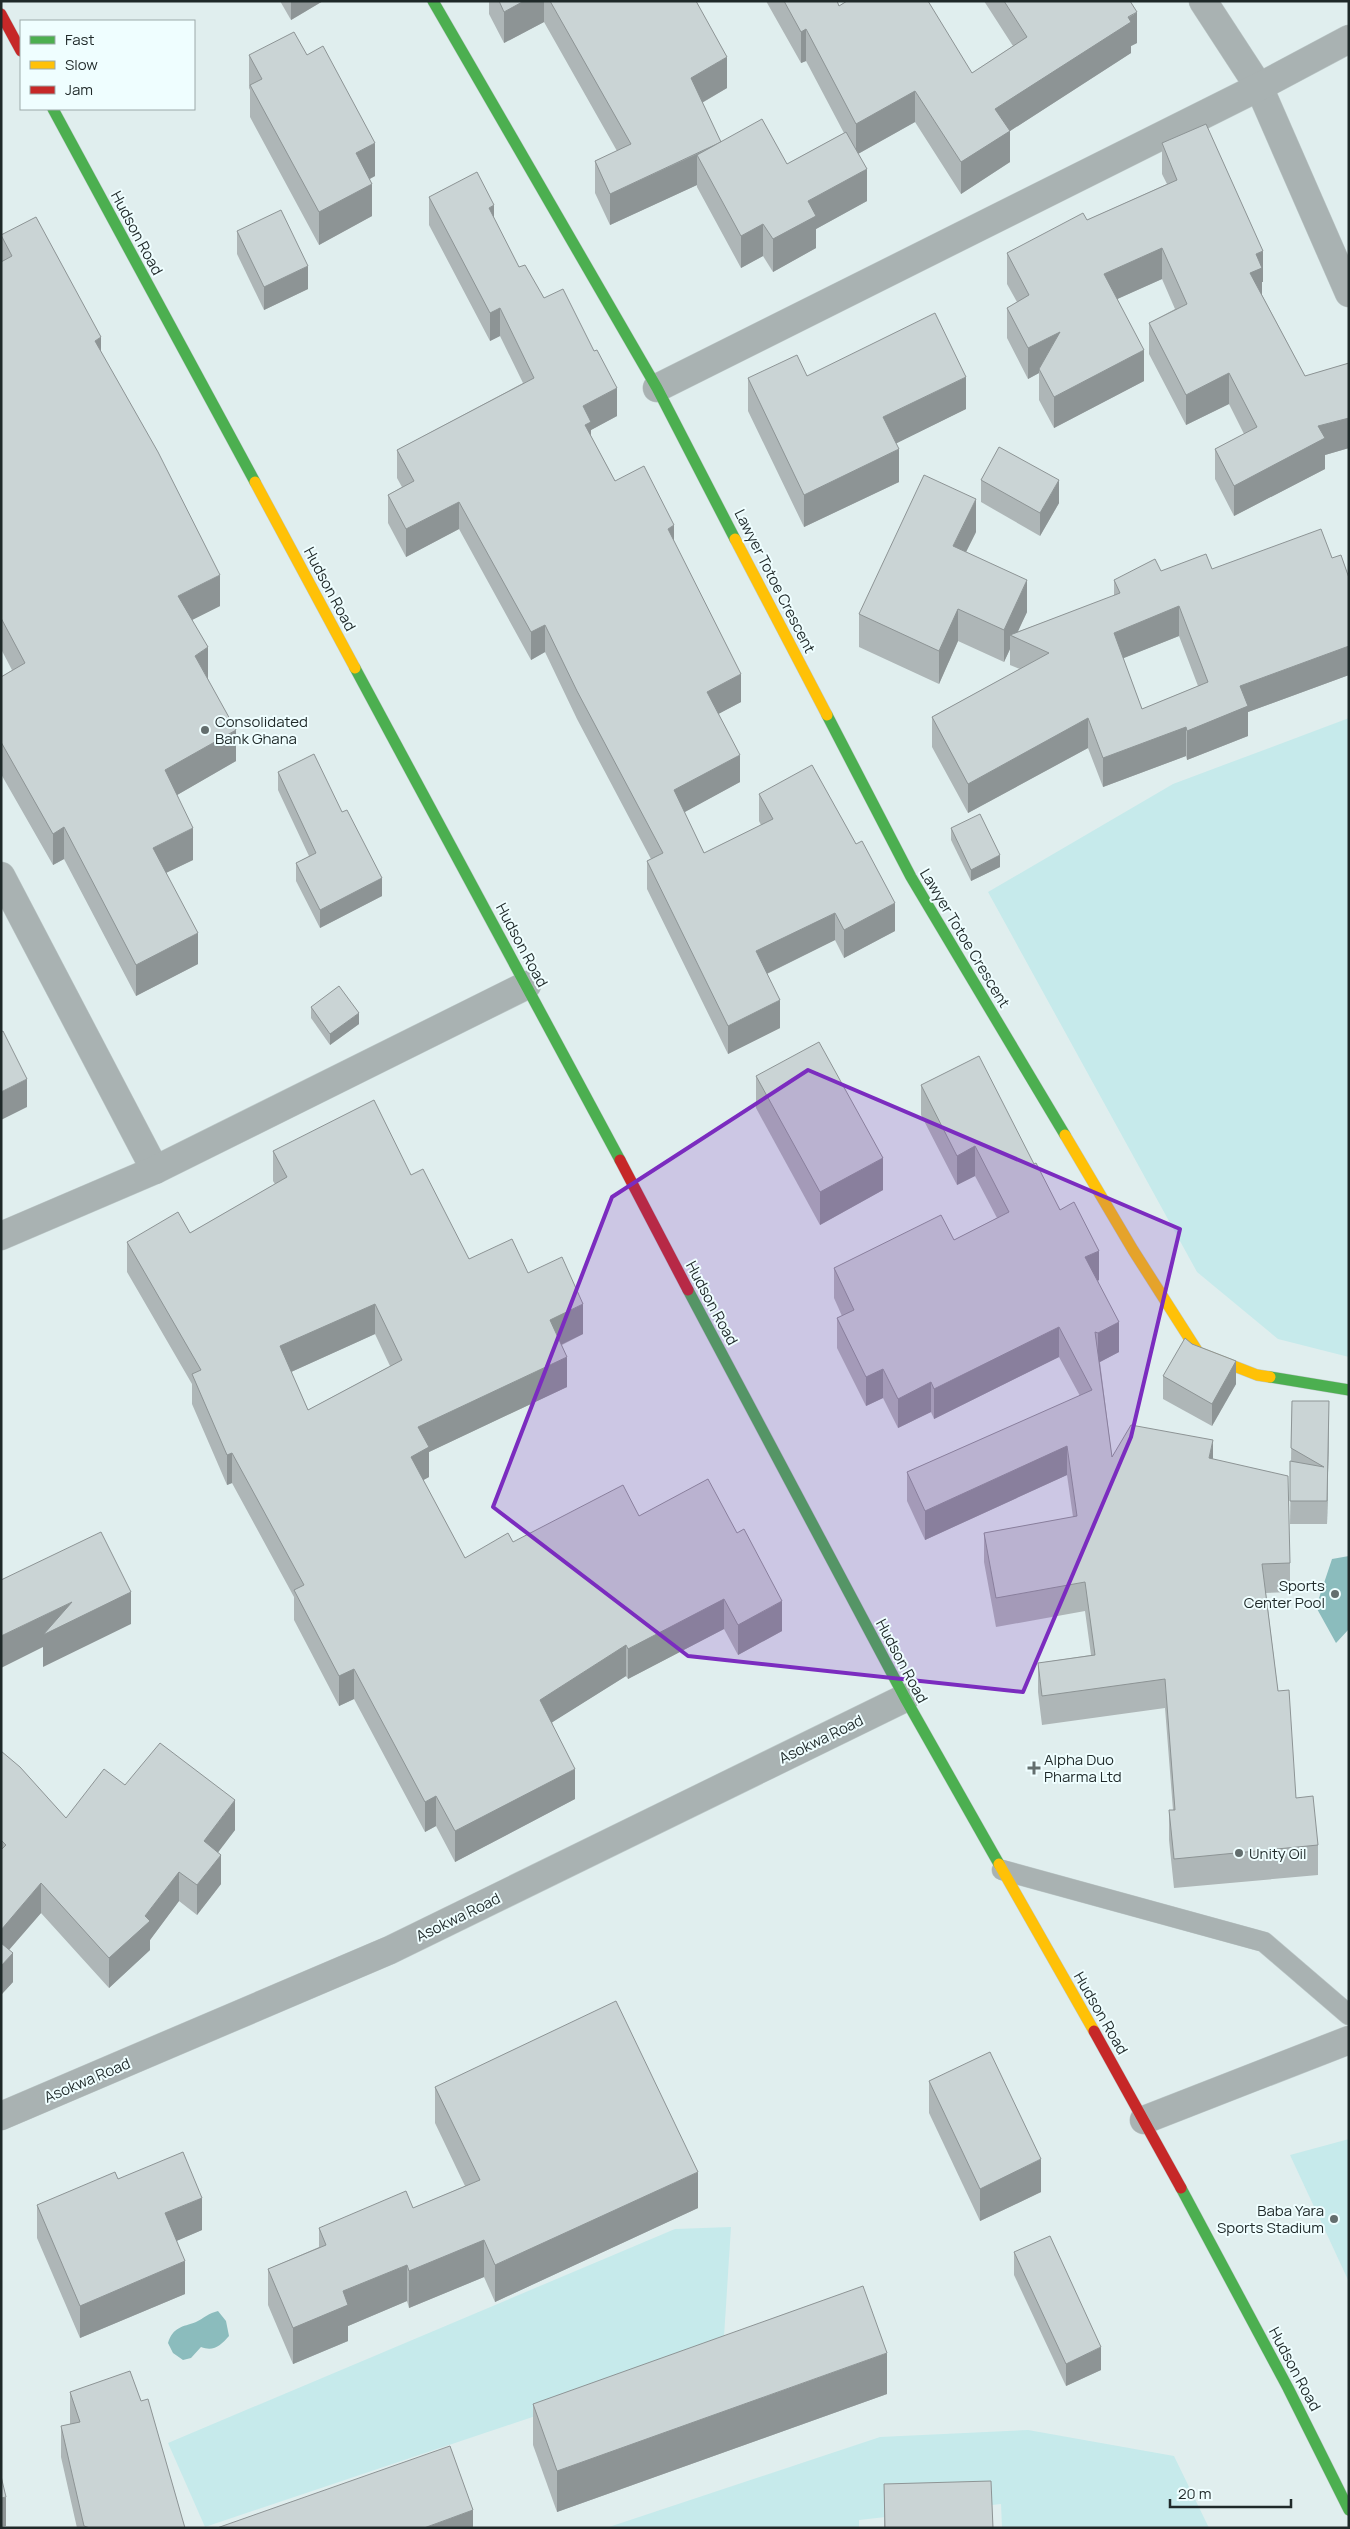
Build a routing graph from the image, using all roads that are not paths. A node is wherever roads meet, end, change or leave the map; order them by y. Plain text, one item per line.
1 (433, 1) edge
2 (1203, 1) edge
3 (1, 14) edge
4 (1349, 39) edge
5 (20, 49) edge
6 (1259, 87) junction
7 (54, 110) edge
8 (1349, 294) edge
9 (657, 388) junction
10 (1, 876) edge
11 (527, 985) junction
12 (155, 1170) junction
13 (1, 1236) edge
14 (1349, 1390) edge
15 (905, 1698) junction
16 (1002, 1870) junction
17 (1349, 2016) edge
18 (1349, 2040) edge
19 (1, 2116) edge
20 (1144, 2120) junction
21 (1349, 2510) edge

1 - 9 street, Lawyer Totoe Crescent
2 - 6 street
3 - 5 street
4 - 6 street
6 - 8 street
6 - 9 street
7 - 11 street, Hudson Road
9 - 14 street, Lawyer Totoe Crescent
10 - 12 street
11 - 12 street
11 - 15 street, Hudson Road
12 - 13 street
15 - 16 street, Hudson Road
15 - 19 street, Asokwa Road
16 - 17 lane
16 - 20 street, Hudson Road
18 - 20 street
20 - 21 street, Hudson Road

